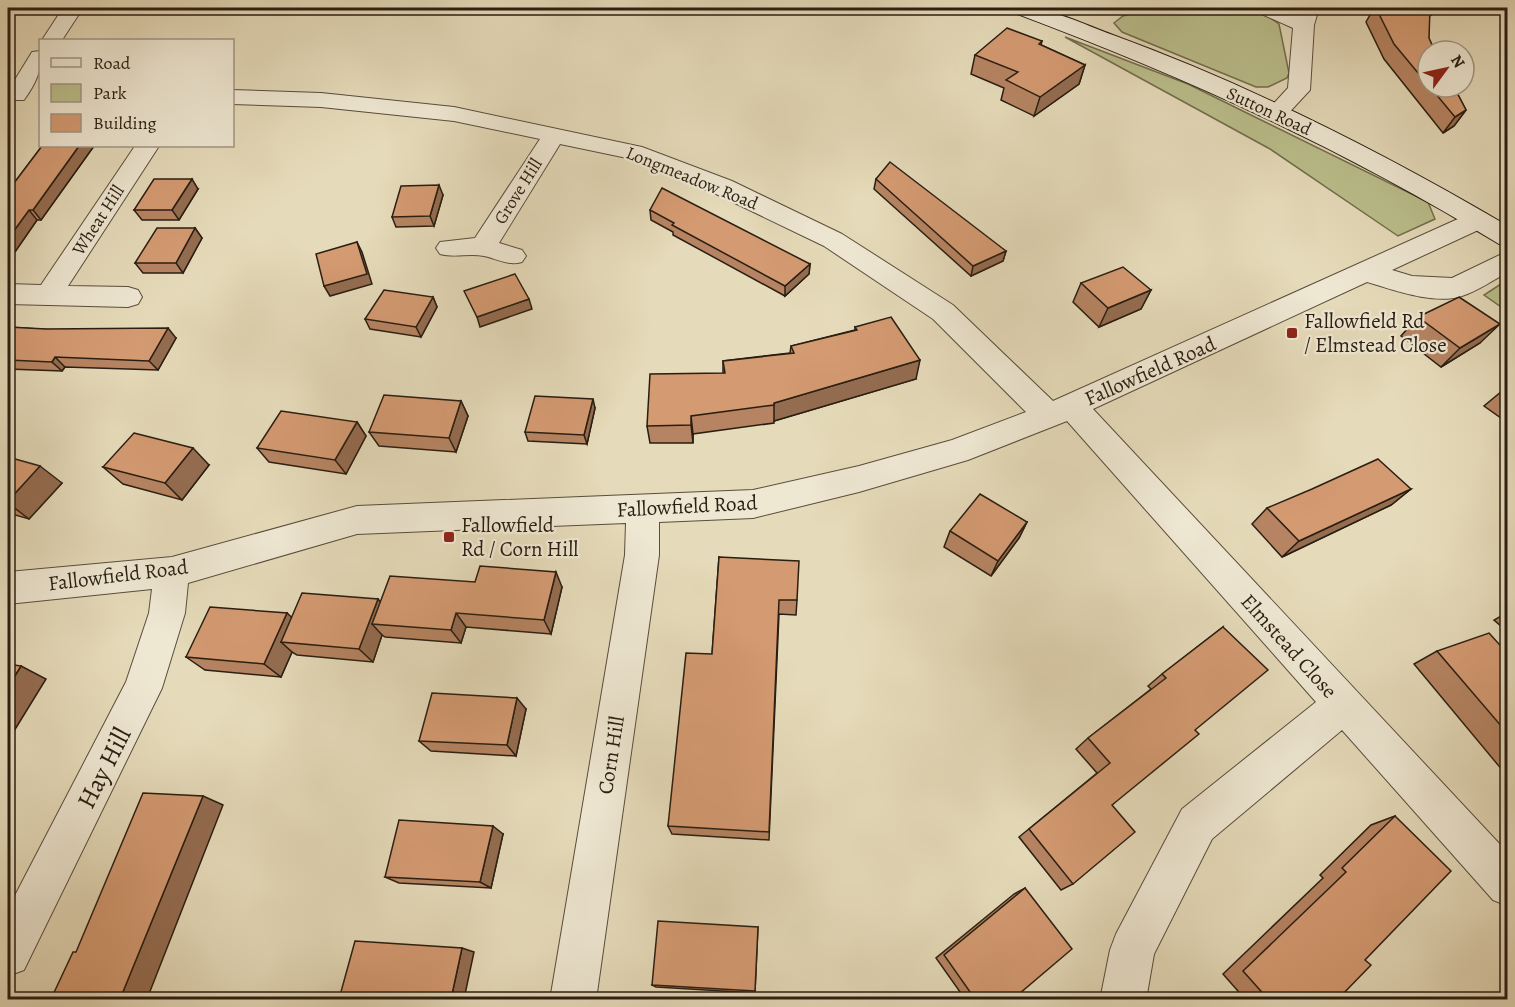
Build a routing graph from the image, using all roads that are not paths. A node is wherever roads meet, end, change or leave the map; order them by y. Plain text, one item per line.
1 (73, 8) edge
2 (1019, 8) edge
3 (1264, 8) edge
4 (1306, 16) edge
5 (52, 39) edge
6 (39, 58) edge
7 (39, 94) edge
8 (12, 95) edge
9 (234, 98) edge
10 (1276, 113) junction
11 (554, 135) junction
12 (146, 147) edge
13 (1478, 220) junction
14 (1508, 238) edge
15 (483, 247) junction
16 (449, 248) dead end
17 (513, 256) dead end
18 (1508, 260) edge
19 (1366, 273) junction
20 (8, 294) edge
21 (49, 294) junction
22 (128, 297) dead end
23 (1060, 411) junction
24 (643, 509) junction
25 (172, 573) junction
26 (8, 588) edge
27 (1342, 705) junction
28 (1508, 885) edge
29 (8, 954) edge
30 (573, 999) edge
31 (1123, 999) edge

1 - 5 street
2 - 10 street, Sutton Road
3 - 4 street
4 - 10 street
6 - 8 street
7 - 8 street
9 - 11 street, Longmeadow Road
10 - 13 street, Sutton Road
11 - 15 street, Grove Hill
11 - 23 street, Longmeadow Road
12 - 21 street, Wheat Hill
13 - 14 street, Sutton Road
13 - 19 street, Fallowfield Road
15 - 16 street, Grove Hill
15 - 17 street, Grove Hill
18 - 19 street
19 - 23 street, Fallowfield Road
20 - 21 street
21 - 22 street
23 - 24 street, Fallowfield Road
23 - 27 street, Elmstead Close
24 - 25 street, Fallowfield Road
24 - 30 street, Corn Hill
25 - 26 street, Fallowfield Road
25 - 29 street, Hay Hill
27 - 28 street, Elmstead Close
27 - 31 street

